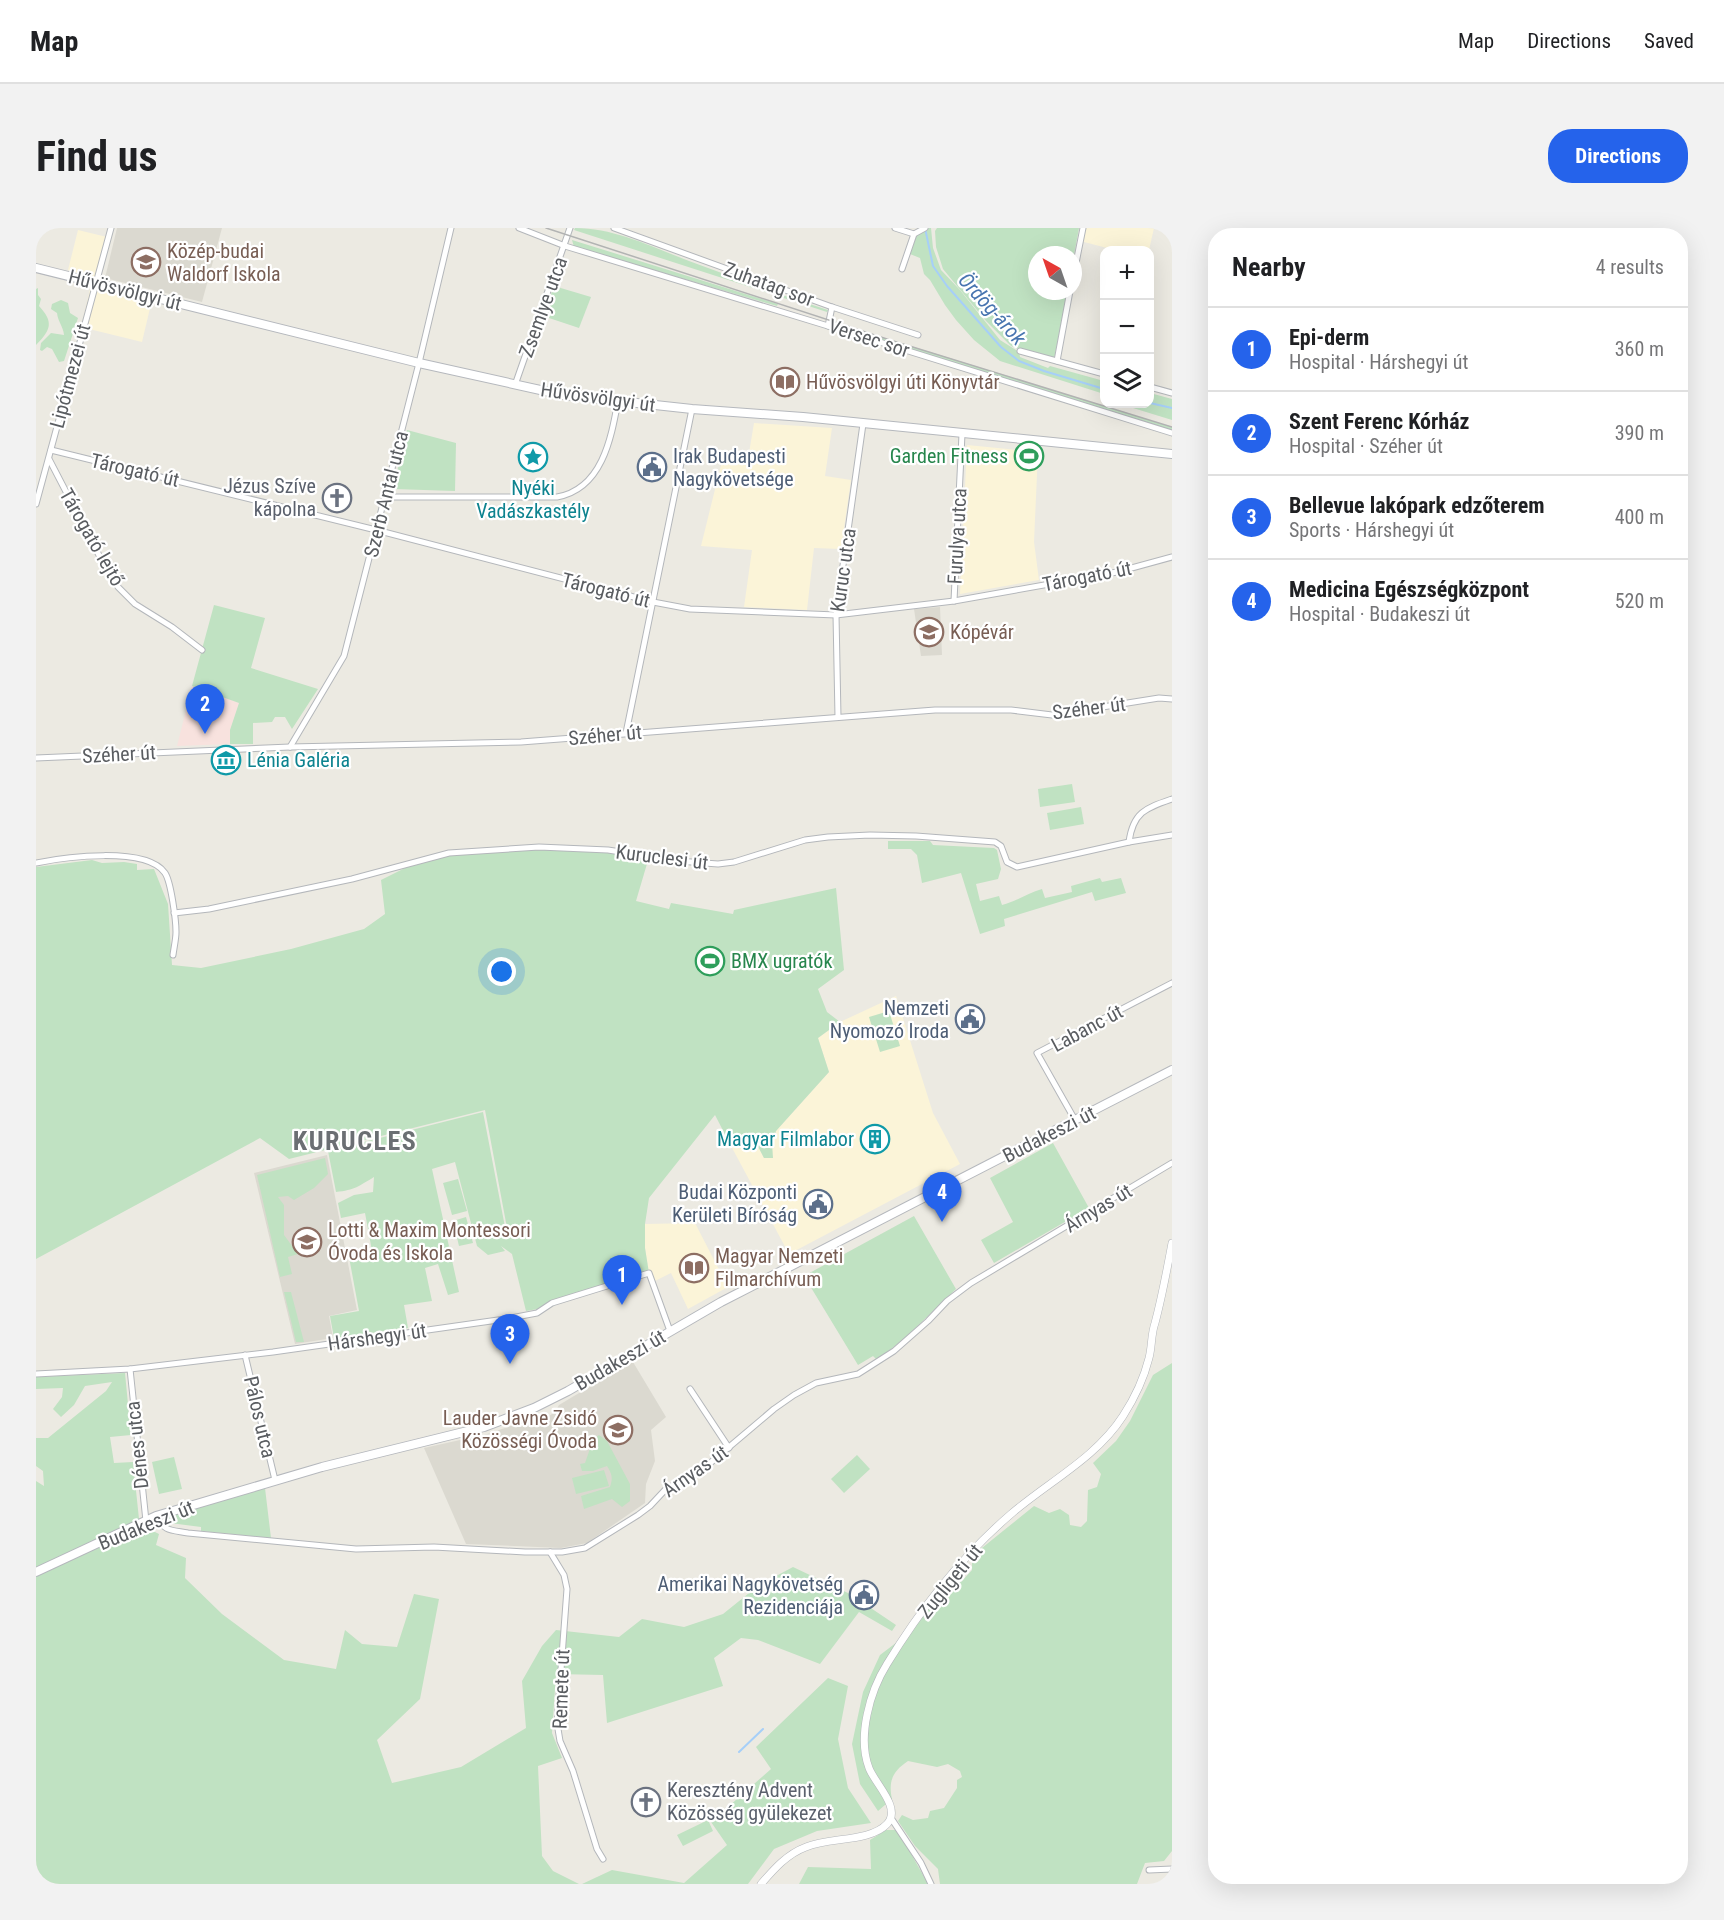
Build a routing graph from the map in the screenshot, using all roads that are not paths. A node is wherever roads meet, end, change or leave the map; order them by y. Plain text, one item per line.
1 (111, 228) edge
2 (451, 228) edge
3 (519, 228) edge
4 (570, 228) edge
5 (620, 228) edge
6 (895, 228) edge
7 (926, 228) edge
8 (1083, 228) edge
9 (915, 233) junction
10 (565, 246) junction
11 (1079, 246) edge
12 (36, 268) edge
13 (902, 269) dead end
14 (97, 282) junction
15 (1068, 300) edge
16 (832, 307) junction
17 (828, 326) junction
18 (918, 335) dead end
19 (1020, 351) dead end
20 (1057, 361) junction
21 (419, 363) junction
22 (1100, 373) edge
23 (515, 385) junction
24 (1154, 388) edge
25 (1172, 393) edge
26 (618, 401) junction
27 (692, 409) junction
28 (863, 424) junction
29 (1172, 433) edge
30 (962, 434) junction
31 (51, 450) junction
32 (1172, 454) edge
33 (48, 459) junction
34 (385, 497) junction
35 (36, 504) edge
36 (376, 530) junction
37 (1172, 557) edge
38 (954, 601) junction
39 (653, 602) junction
40 (836, 615) junction
41 (202, 650) dead end
42 (1172, 699) edge
43 (838, 717) junction
44 (626, 734) junction
45 (290, 747) junction
46 (36, 758) edge
47 (1172, 799) edge
48 (1172, 835) edge
49 (1129, 842) junction
50 (36, 863) edge
51 (174, 914) junction
52 (173, 955) dead end
53 (1172, 983) edge
54 (1172, 1071) edge
55 (1075, 1120) junction
56 (1172, 1163) edge
57 (1172, 1243) edge
58 (670, 1330) junction
59 (245, 1355) junction
60 (130, 1369) junction
61 (36, 1374) edge
62 (690, 1389) dead end
63 (729, 1448) junction
64 (275, 1480) junction
65 (156, 1516) junction
66 (146, 1521) junction
67 (550, 1552) junction
68 (36, 1572) edge
69 (891, 1818) junction
70 (603, 1859) dead end
71 (1172, 1869) edge
72 (1149, 1870) dead end
73 (761, 1884) edge
74 (931, 1884) edge

1 - 14 street, Lipótmezei út
2 - 21 street, Szerb Antal utca
3 - 10 street, Versec sor
4 - 10 street, Zsemlye utca
5 - 16 street, Zuhatag sor
6 - 9 street
7 - 9 street
8 - 11 street
9 - 13 street
10 - 17 street, Versec sor
10 - 23 street, Zsemlye utca
12 - 14 main road, Hűvösvölgyi út
14 - 21 main road, Hűvösvölgyi út
14 - 31 street, Lipótmezei út
15 - 20 street
16 - 17 street
16 - 18 street, Zuhatag sor
17 - 29 street, Versec sor
19 - 20 street
20 - 22 street
21 - 23 main road, Hűvösvölgyi út
21 - 34 street, Szerb Antal utca
23 - 26 main road, Hűvösvölgyi út
24 - 25 street
26 - 27 main road, Hűvösvölgyi út
26 - 34 street
27 - 28 main road, Hűvösvölgyi út
27 - 39 street
28 - 30 main road, Hűvösvölgyi út
28 - 40 street, Kuruc utca
30 - 32 main road, Hűvösvölgyi út
30 - 38 street, Furulya utca
31 - 33 street, Lipótmezei út
31 - 36 street, Tárogató út
33 - 35 street, Lipótmezei út
33 - 41 street, Tárogató lejtő
34 - 36 street, Szerb Antal utca
36 - 39 street, Tárogató út
36 - 45 street, Szerb Antal utca
37 - 38 street, Tárogató út
38 - 40 street, Tárogató út
39 - 40 street, Tárogató út
39 - 44 street
40 - 43 street, Kuruc utca
42 - 43 street, Széher út
43 - 44 street, Széher út
44 - 45 street, Széher út
45 - 46 street, Széher út
47 - 49 street
48 - 49 street, Kuruclesi út
49 - 51 street, Kuruclesi út
50 - 51 street
51 - 52 street
53 - 55 street, Labanc út
54 - 55 main road, Budakeszi út
55 - 58 main road, Budakeszi út
56 - 63 street, Árnyas út
57 - 69 street, Zugligeti út
58 - 59 street, Hárshegyi út
58 - 64 main road, Budakeszi út
59 - 60 street, Hárshegyi út
59 - 64 street, Pálos utca
60 - 61 street, Hárshegyi út
60 - 66 street, Dénes utca
62 - 63 street
63 - 67 street, Árnyas út
64 - 65 main road, Budakeszi út
65 - 66 main road, Budakeszi út
65 - 67 street, Árnyas út
66 - 68 main road, Budakeszi út
67 - 70 street, Remete út
69 - 73 street
69 - 74 street
71 - 72 street

